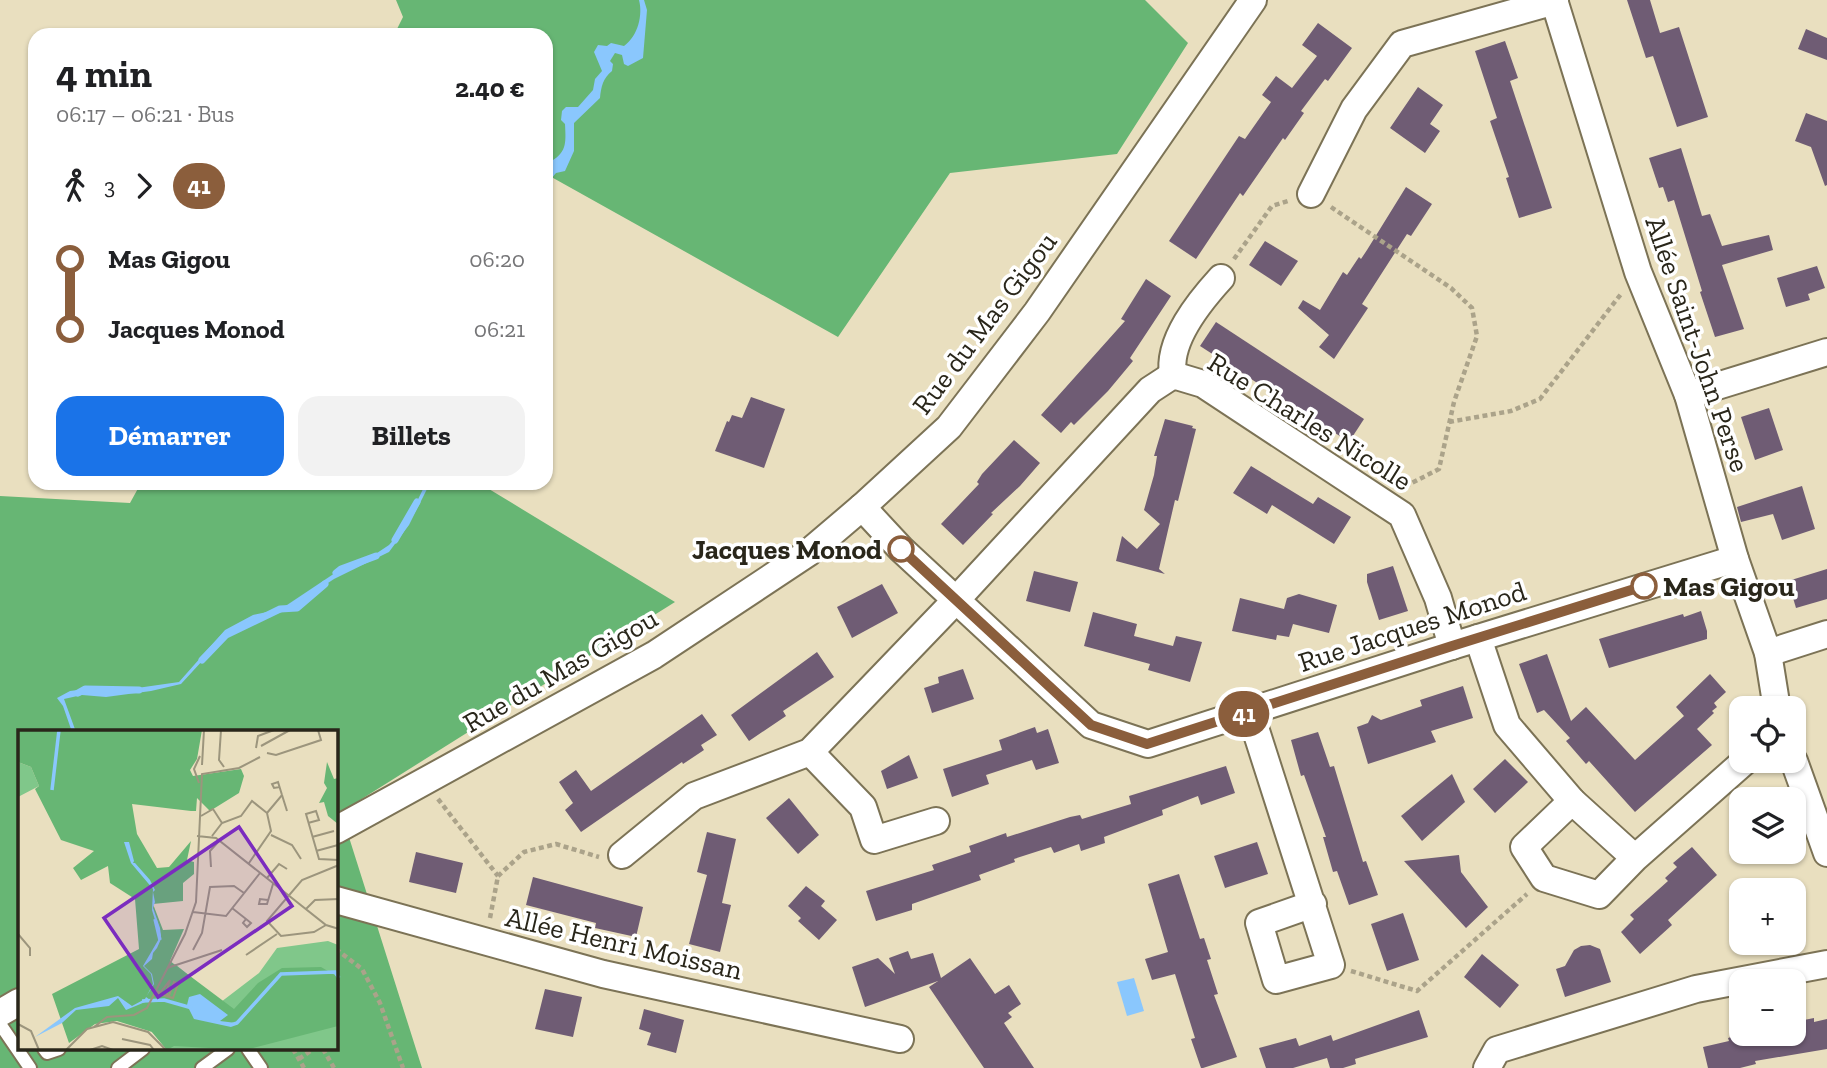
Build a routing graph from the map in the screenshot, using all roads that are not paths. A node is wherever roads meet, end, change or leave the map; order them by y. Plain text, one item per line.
1 (1253, 0) edge
2 (1555, 1) edge
3 (1311, 194) road end
4 (1222, 278) road end
5 (1827, 352) edge
6 (1173, 375) junction
7 (1688, 395) junction
8 (862, 507) junction
9 (1735, 559) junction
10 (956, 600) junction
11 (1827, 634) edge
12 (1478, 638) junction
13 (1452, 646) junction
14 (1768, 653) junction
15 (1775, 696) edge
16 (1250, 712) junction
17 (810, 752) junction
18 (1731, 773) edge
19 (1798, 773) edge
20 (1572, 801) junction
21 (936, 821) dead end
22 (338, 829) edge
23 (1827, 853) edge
24 (622, 855) road end
25 (1635, 858) junction
26 (338, 901) edge
27 (1313, 904) junction
28 (1827, 964) edge
29 (11, 1011) edge
30 (18, 1032) edge
31 (900, 1039) dead end
32 (24, 1050) edge
33 (141, 1050) edge
34 (227, 1050) edge
35 (249, 1050) edge
36 (30, 1068) edge
37 (118, 1068) edge
38 (202, 1068) edge
39 (261, 1068) edge
40 (1487, 1068) edge

1 - 8 street, Rue du Mas Gigou
2 - 3 street
2 - 7 street, Allée Saint-John Perse
4 - 6 street, Rue Charles Nicolle
5 - 7 street
6 - 10 street, Rue Charles Nicolle
6 - 13 street, Rue Charles Nicolle
7 - 9 street, Allée Saint-John Perse
8 - 10 street, Rue Jacques Monod
8 - 22 street, Rue du Mas Gigou
9 - 12 street, Rue Jacques Monod
9 - 14 street, Allée Saint-John Perse
10 - 16 street, Rue Jacques Monod
10 - 17 street, Rue Charles Nicolle
11 - 14 street
12 - 13 street, Rue Jacques Monod
12 - 20 street
13 - 16 street, Rue Jacques Monod
14 - 15 street, Allée Saint-John Perse
16 - 27 street
17 - 21 street
17 - 24 street
18 - 25 street
19 - 23 street
20 - 25 street
20 - 25 street
26 - 31 street, Allée Henri Moissan
27 - 27 street
28 - 40 street
29 - 30 lane
32 - 36 lane
33 - 37 lane
34 - 38 lane
35 - 39 lane

